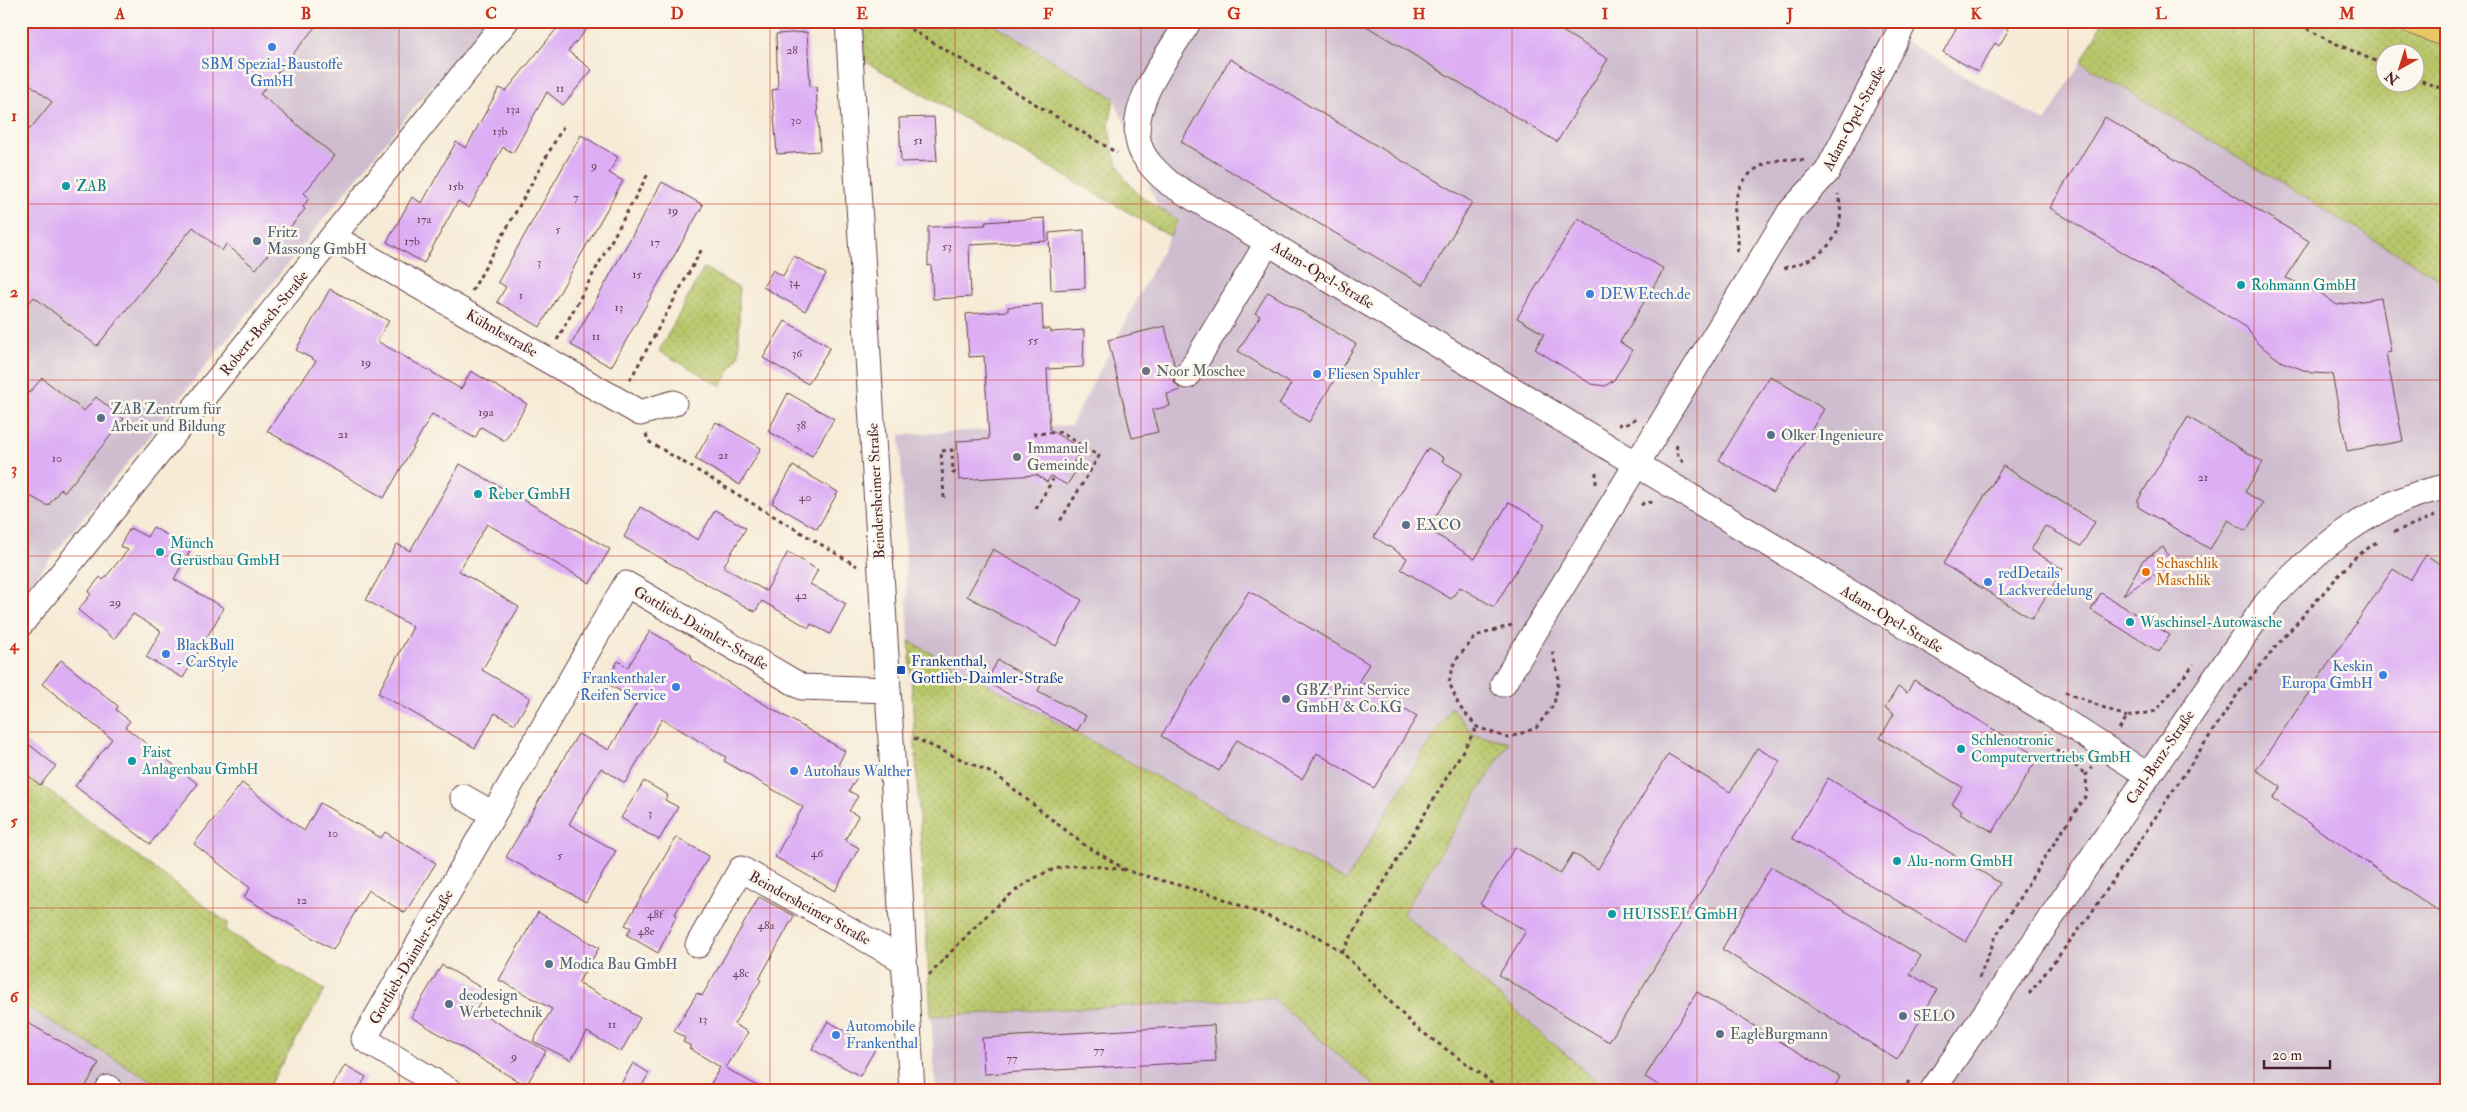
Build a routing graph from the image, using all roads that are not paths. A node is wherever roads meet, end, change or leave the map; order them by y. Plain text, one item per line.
1 (506, 21) edge
2 (848, 21) edge
3 (1189, 21) edge
4 (1905, 21) edge
5 (2415, 21) edge
6 (2446, 33) edge
7 (333, 237) junction
8 (1268, 242) junction
9 (1187, 376) dead end
10 (674, 403) dead end
11 (1636, 464) junction
12 (2446, 487) edge
13 (21, 624) edge
14 (1502, 684) dead end
15 (887, 690) junction
16 (2147, 775) junction
17 (463, 797) dead end
18 (493, 814) junction
19 (698, 946) dead end
20 (903, 960) junction
21 (450, 1091) edge
22 (912, 1091) edge
23 (1932, 1091) edge

1 - 7 street, Robert-Bosch-Straße
2 - 15 street, Beindersheimer Straße
3 - 8 street, Adam-Opel-Straße
4 - 11 street, Adam-Opel-Straße
5 - 6 main road
7 - 10 street, Kühnlestraße
7 - 13 street, Robert-Bosch-Straße
8 - 9 street
8 - 11 street, Adam-Opel-Straße
11 - 14 street, Adam-Opel-Straße
11 - 16 street, Adam-Opel-Straße
12 - 16 street, Carl-Benz-Straße
15 - 18 street, Gottlieb-Daimler-Straße
15 - 20 street, Beindersheimer Straße
16 - 23 street, Carl-Benz-Straße
17 - 18 street
18 - 21 street, Gottlieb-Daimler-Straße
19 - 20 street, Beindersheimer Straße
20 - 22 street, Beindersheimer Straße

